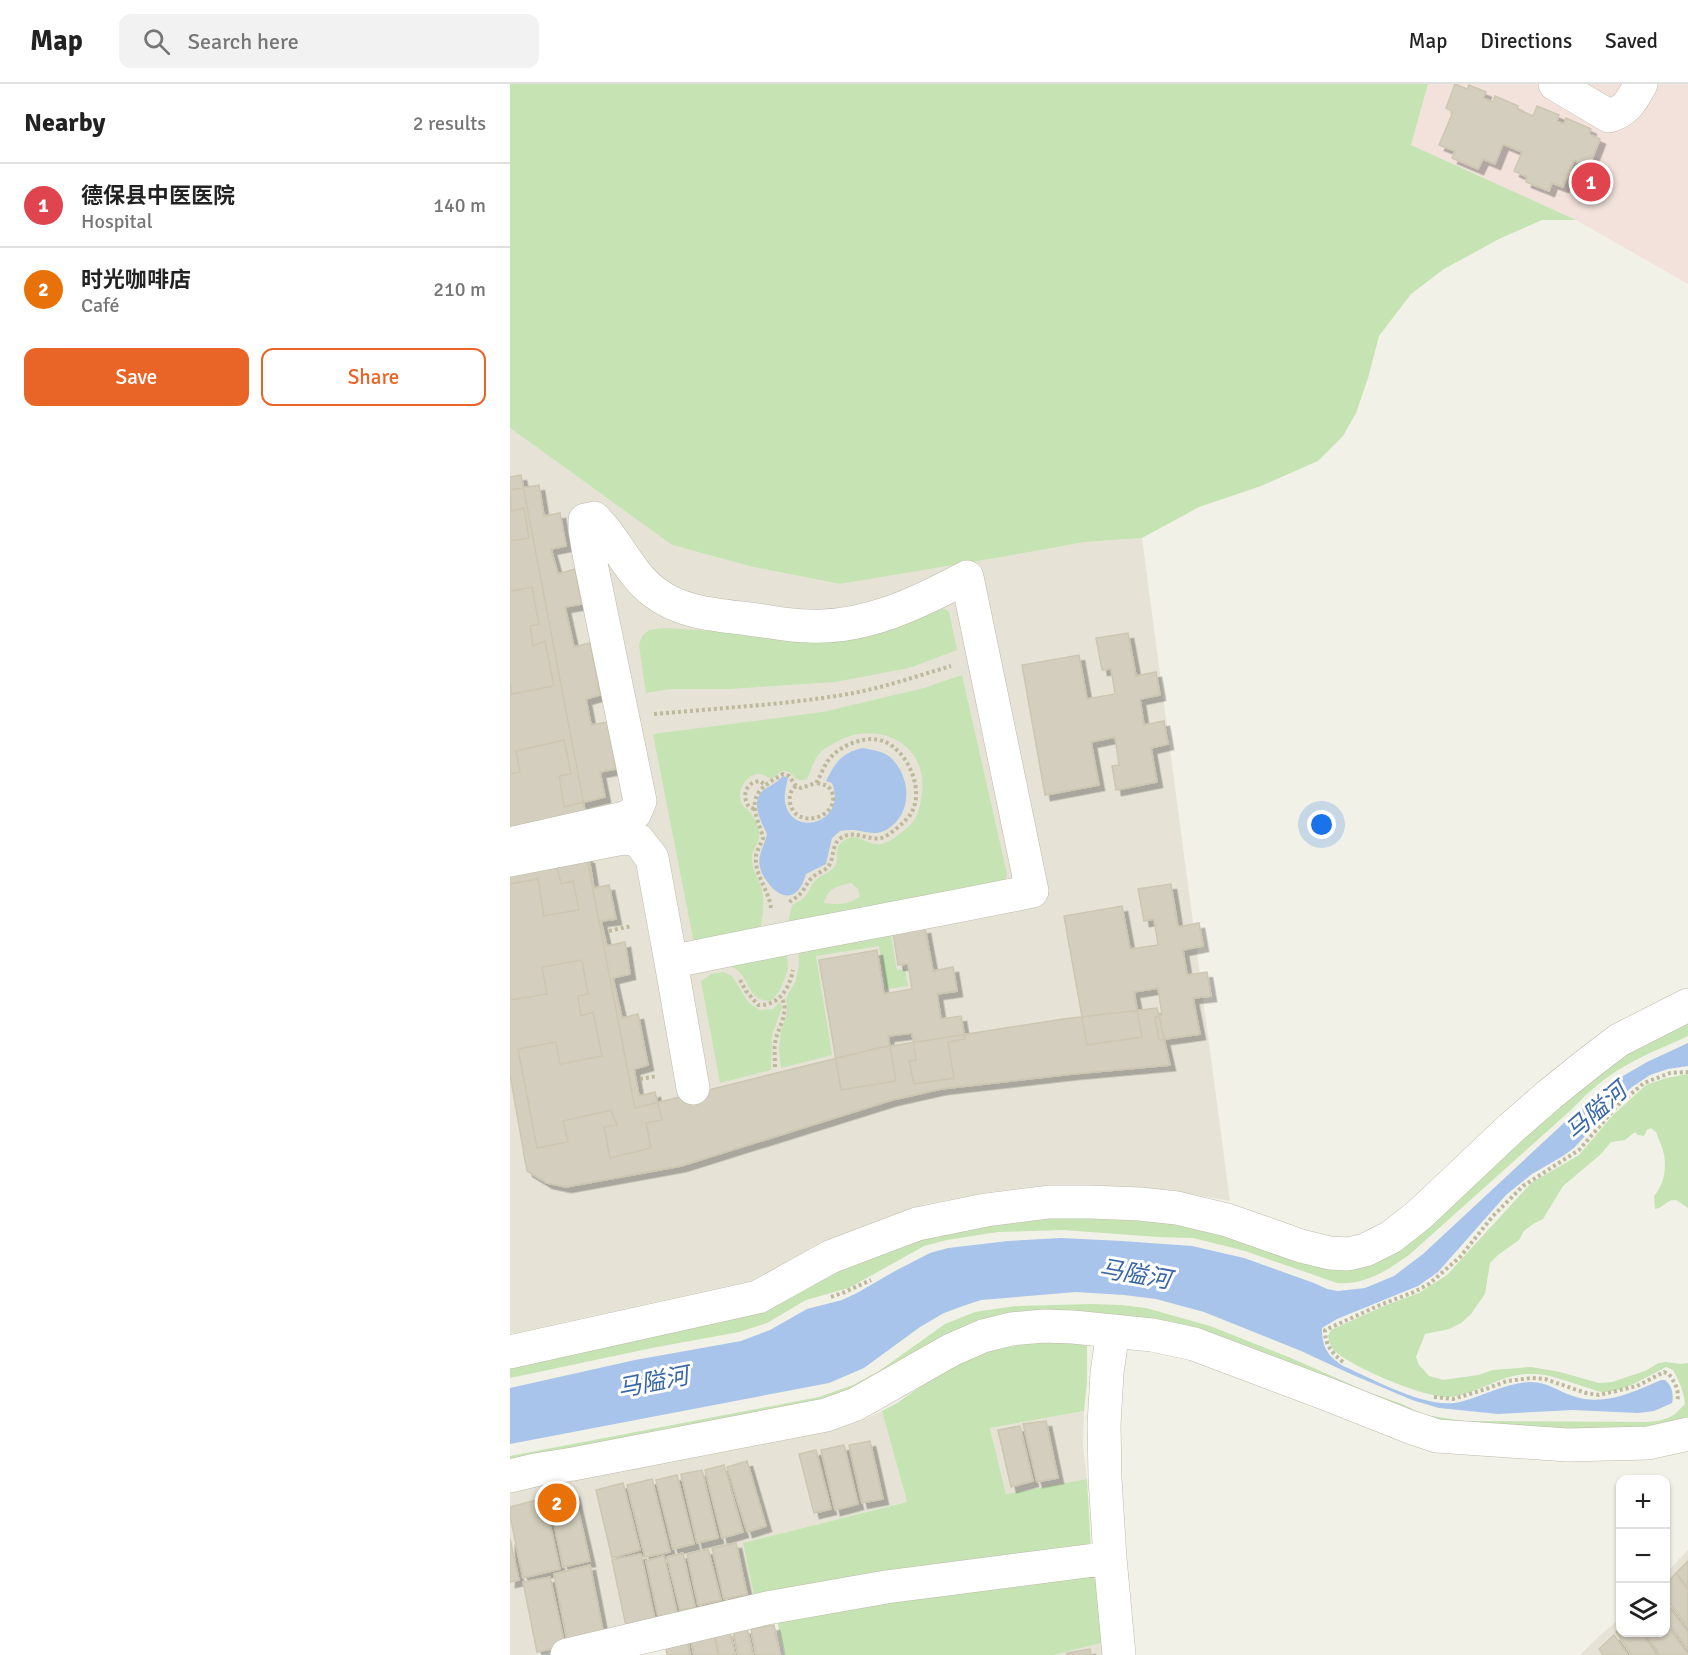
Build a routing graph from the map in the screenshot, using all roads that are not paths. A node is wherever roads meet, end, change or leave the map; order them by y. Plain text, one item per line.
1 (1555, 84) edge
2 (1641, 84) edge
3 (510, 844) edge
4 (510, 860) edge
5 (671, 962) junction
6 (1688, 1005) edge
7 (693, 1088) dead end
8 (1113, 1331) junction
9 (510, 1352) edge
10 (1688, 1434) edge
11 (510, 1476) edge
12 (1110, 1558) junction
13 (567, 1655) edge
14 (1119, 1655) edge

1 - 2 street
3 - 5 street
4 - 5 street
5 - 7 street
6 - 9 street
8 - 10 street
8 - 11 street
8 - 12 street
12 - 13 street
12 - 14 street

